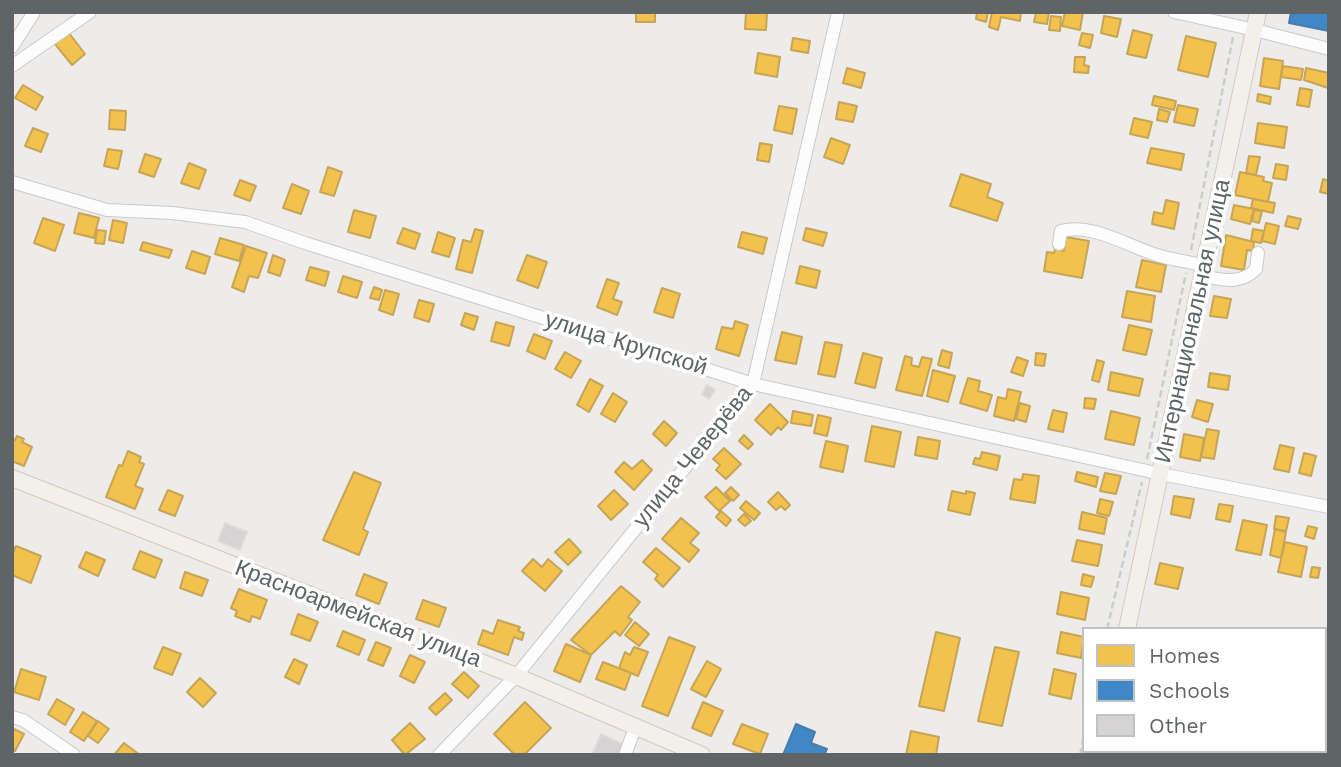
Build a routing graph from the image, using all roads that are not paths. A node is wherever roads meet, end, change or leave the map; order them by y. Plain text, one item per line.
1 (34, 12) edge
2 (90, 12) edge
3 (838, 12) edge
4 (1174, 12) edge
5 (1258, 12) edge
6 (1255, 30) junction
7 (12, 47) edge
8 (1329, 49) edge
9 (12, 66) edge
10 (12, 182) edge
11 (1059, 244) dead end
12 (1258, 253) dead end
13 (1197, 267) junction
14 (754, 384) junction
15 (1161, 474) junction
16 (12, 478) edge
17 (1329, 507) edge
18 (1127, 627) edge
19 (516, 676) junction
20 (12, 717) edge
21 (635, 728) junction
22 (75, 755) edge
23 (439, 755) edge
24 (625, 755) edge
25 (702, 755) edge

1 - 7 street
2 - 9 street
3 - 14 street, улица Чеверёва
4 - 6 street
5 - 6 main road, Интернациональная улица
6 - 8 street
6 - 13 main road, Интернациональная улица
10 - 14 street, улица Крупской
11 - 13 street
12 - 13 street
13 - 15 main road, Интернациональная улица
14 - 15 street, улица Крупской
14 - 19 street, улица Чеверёва
15 - 17 street, улица Крупской
15 - 18 main road, Интернациональная улица
16 - 19 main road, Красноармейская улица
19 - 21 main road, Красноармейская улица
19 - 23 street, улица Чеверёва
20 - 22 street
21 - 24 street
21 - 25 main road, Красноармейская улица

